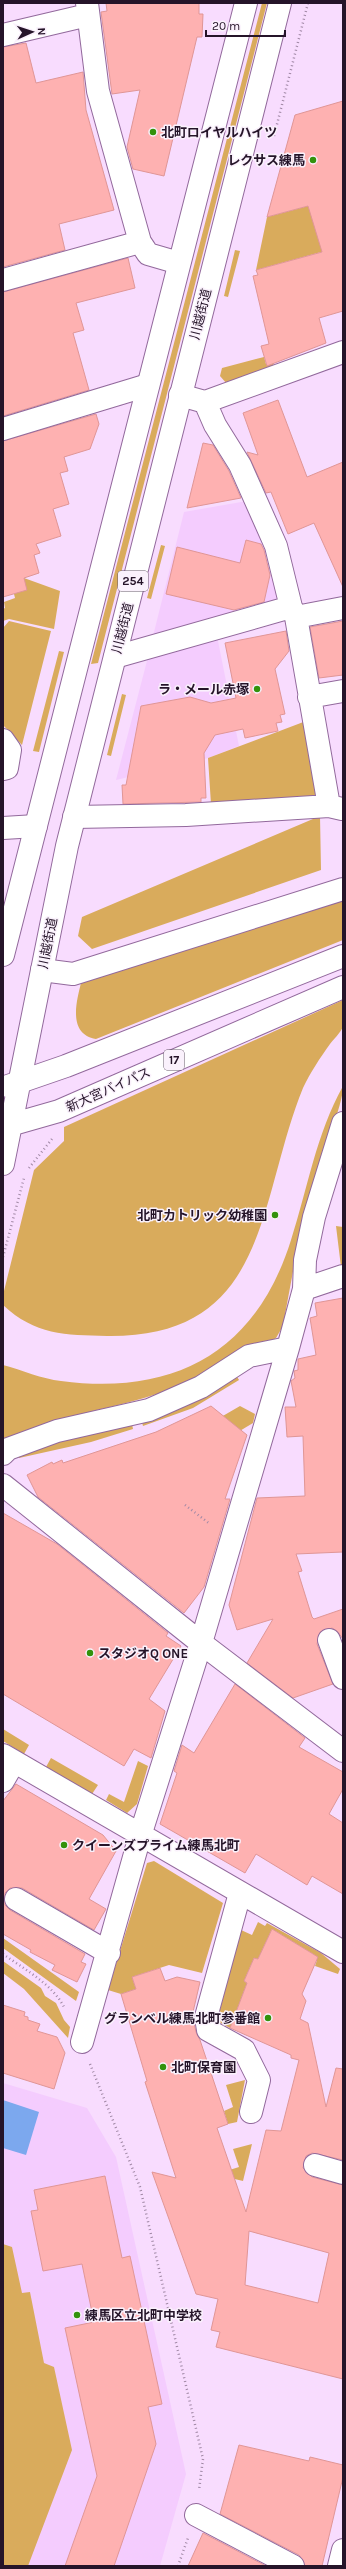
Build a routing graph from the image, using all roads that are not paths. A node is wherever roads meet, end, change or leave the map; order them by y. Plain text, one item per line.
1 (246, 3) edge
2 (280, 3) edge
3 (87, 9) edge
4 (3, 35) edge
5 (140, 242) junction
6 (179, 262) junction
7 (3, 280) edge
8 (343, 352) edge
9 (148, 385) junction
10 (180, 394) junction
11 (206, 402) junction
12 (3, 429) edge
13 (343, 608) edge
14 (293, 612) junction
15 (115, 657) junction
16 (343, 691) edge
17 (309, 697) junction
18 (3, 740) edge
19 (3, 769) edge
20 (336, 807) edge
21 (74, 817) junction
22 (36, 826) junction
23 (3, 828) edge
24 (343, 889) edge
25 (3, 955) edge
26 (343, 956) edge
27 (42, 970) junction
28 (343, 987) edge
29 (11, 1085) edge
30 (343, 1123) edge
31 (7, 1126) edge
32 (3, 1164) edge
33 (343, 1276) edge
34 (304, 1289) junction
35 (288, 1348) junction
36 (3, 1454) edge
37 (3, 1485) edge
38 (329, 1640) dead end
39 (200, 1643) junction
40 (343, 1678) edge
41 (343, 1751) edge
42 (9, 1758) edge
43 (3, 1781) edge
44 (140, 1836) junction
45 (240, 1893) junction
46 (16, 1899) dead end
47 (343, 1952) edge
48 (108, 1953) junction
49 (82, 2042) road end
50 (251, 2112) dead end
51 (315, 2165) dead end
52 (343, 2173) edge
53 (196, 2515) road end
54 (343, 2550) edge
55 (293, 2566) edge
56 (339, 2566) edge

1 - 6 main road, 254
2 - 10 main road, 川越街道 / 254
3 - 4 main road
3 - 5 main road
5 - 6 main road
5 - 7 main road
6 - 9 main road, 254
8 - 11 main road
9 - 12 main road
9 - 22 main road, 254
10 - 11 main road
10 - 15 main road, 川越街道 / 254
11 - 14 main road
13 - 14 main road
14 - 15 main road
14 - 17 main road
15 - 21 main road, 川越街道 / 254
16 - 17 main road
17 - 20 main road
18 - 19 main road
20 - 21 main road
21 - 27 main road, 川越街道 / 254
22 - 23 main road
22 - 25 main road, 254
24 - 27 main road
26 - 29 main road
27 - 29 main road, 川越街道 / 254
28 - 31 main road, 新大宮バイパス / 17
29 - 31 main road, 川越街道 / 254
30 - 34 main road
31 - 32 main road, 川越街道 / 254
33 - 34 main road
34 - 35 main road
35 - 36 main road
35 - 39 main road
37 - 39 main road
38 - 40 main road
39 - 41 main road
39 - 44 main road
42 - 43 main road
42 - 44 main road
44 - 45 main road
44 - 48 main road
45 - 47 main road
45 - 50 main road
46 - 48 main road
48 - 49 main road
51 - 52 main road
53 - 55 main road
54 - 56 main road

